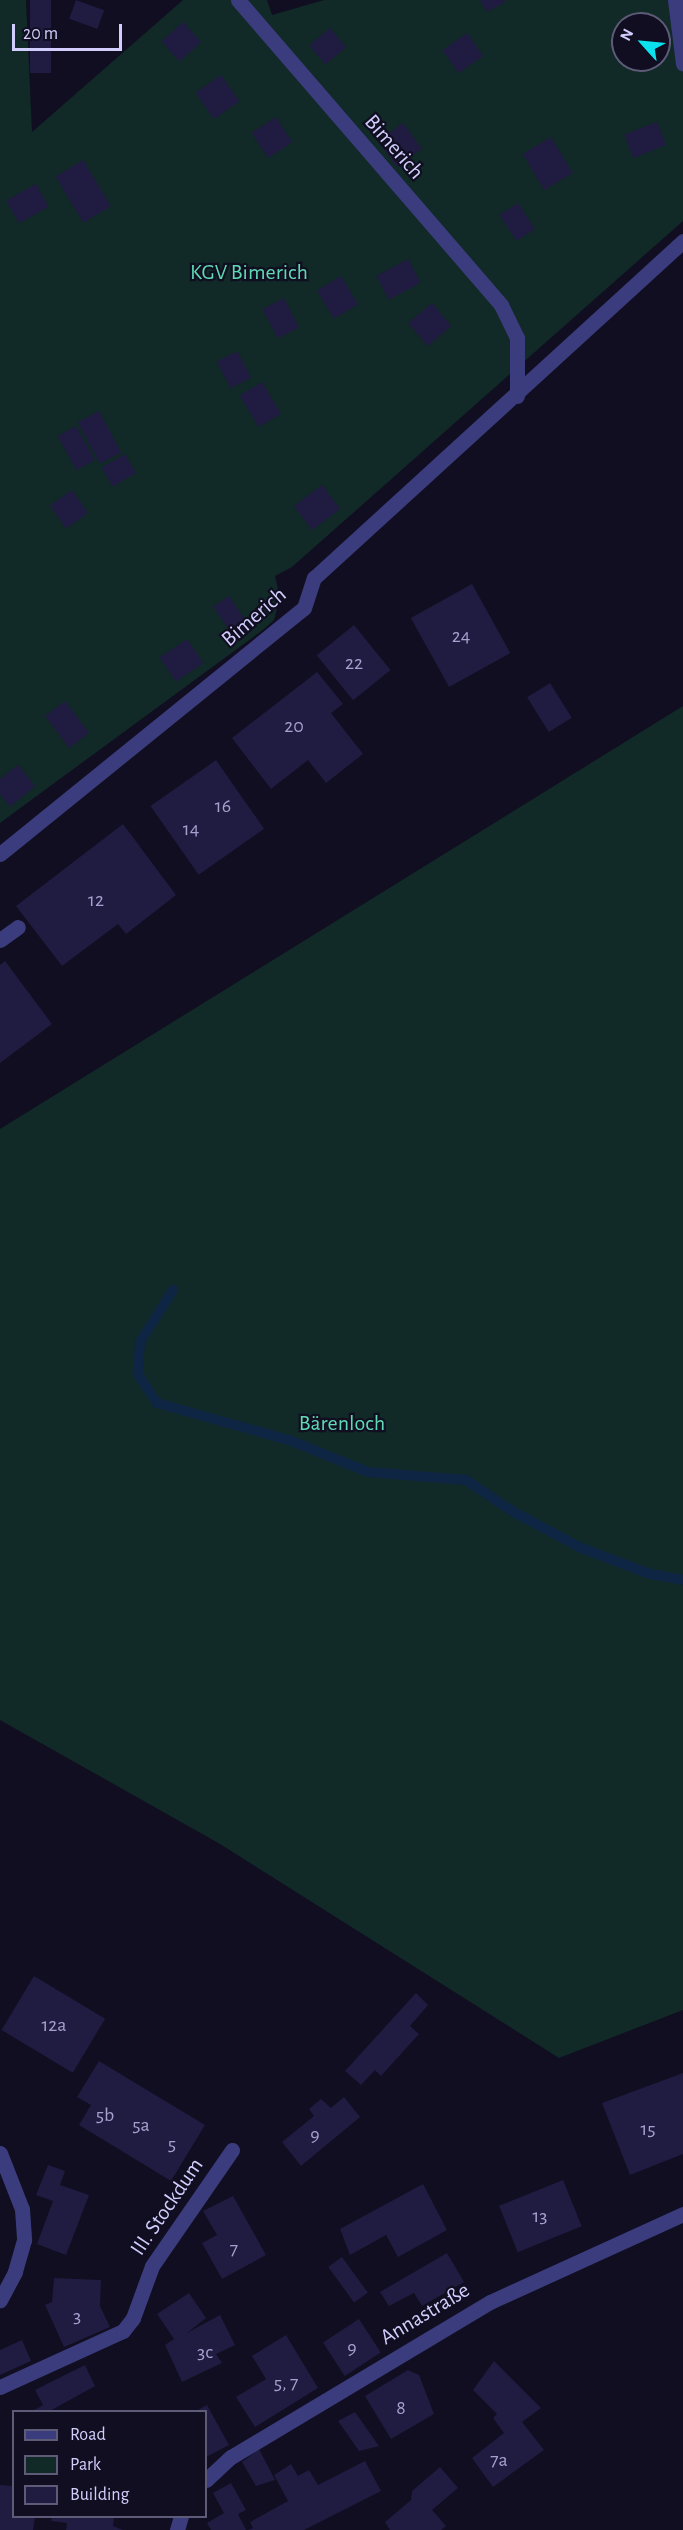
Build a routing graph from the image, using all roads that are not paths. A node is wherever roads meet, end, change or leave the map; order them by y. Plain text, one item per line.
1 (238, 0) edge
2 (675, 0) edge
3 (683, 63) edge
4 (683, 240) edge
5 (517, 396) junction
6 (0, 854) edge
7 (18, 927) dead end
8 (0, 940) edge
9 (232, 2150) dead end
10 (0, 2152) edge
11 (683, 2214) edge
12 (0, 2300) edge
13 (0, 2386) edge
14 (207, 2479) edge

1 - 5 street, Bimerich
2 - 3 street
4 - 5 street, Bimerich
5 - 6 street, Bimerich
7 - 8 street
9 - 13 street, III. Stockdum
10 - 12 street
11 - 14 street, Annastraße

